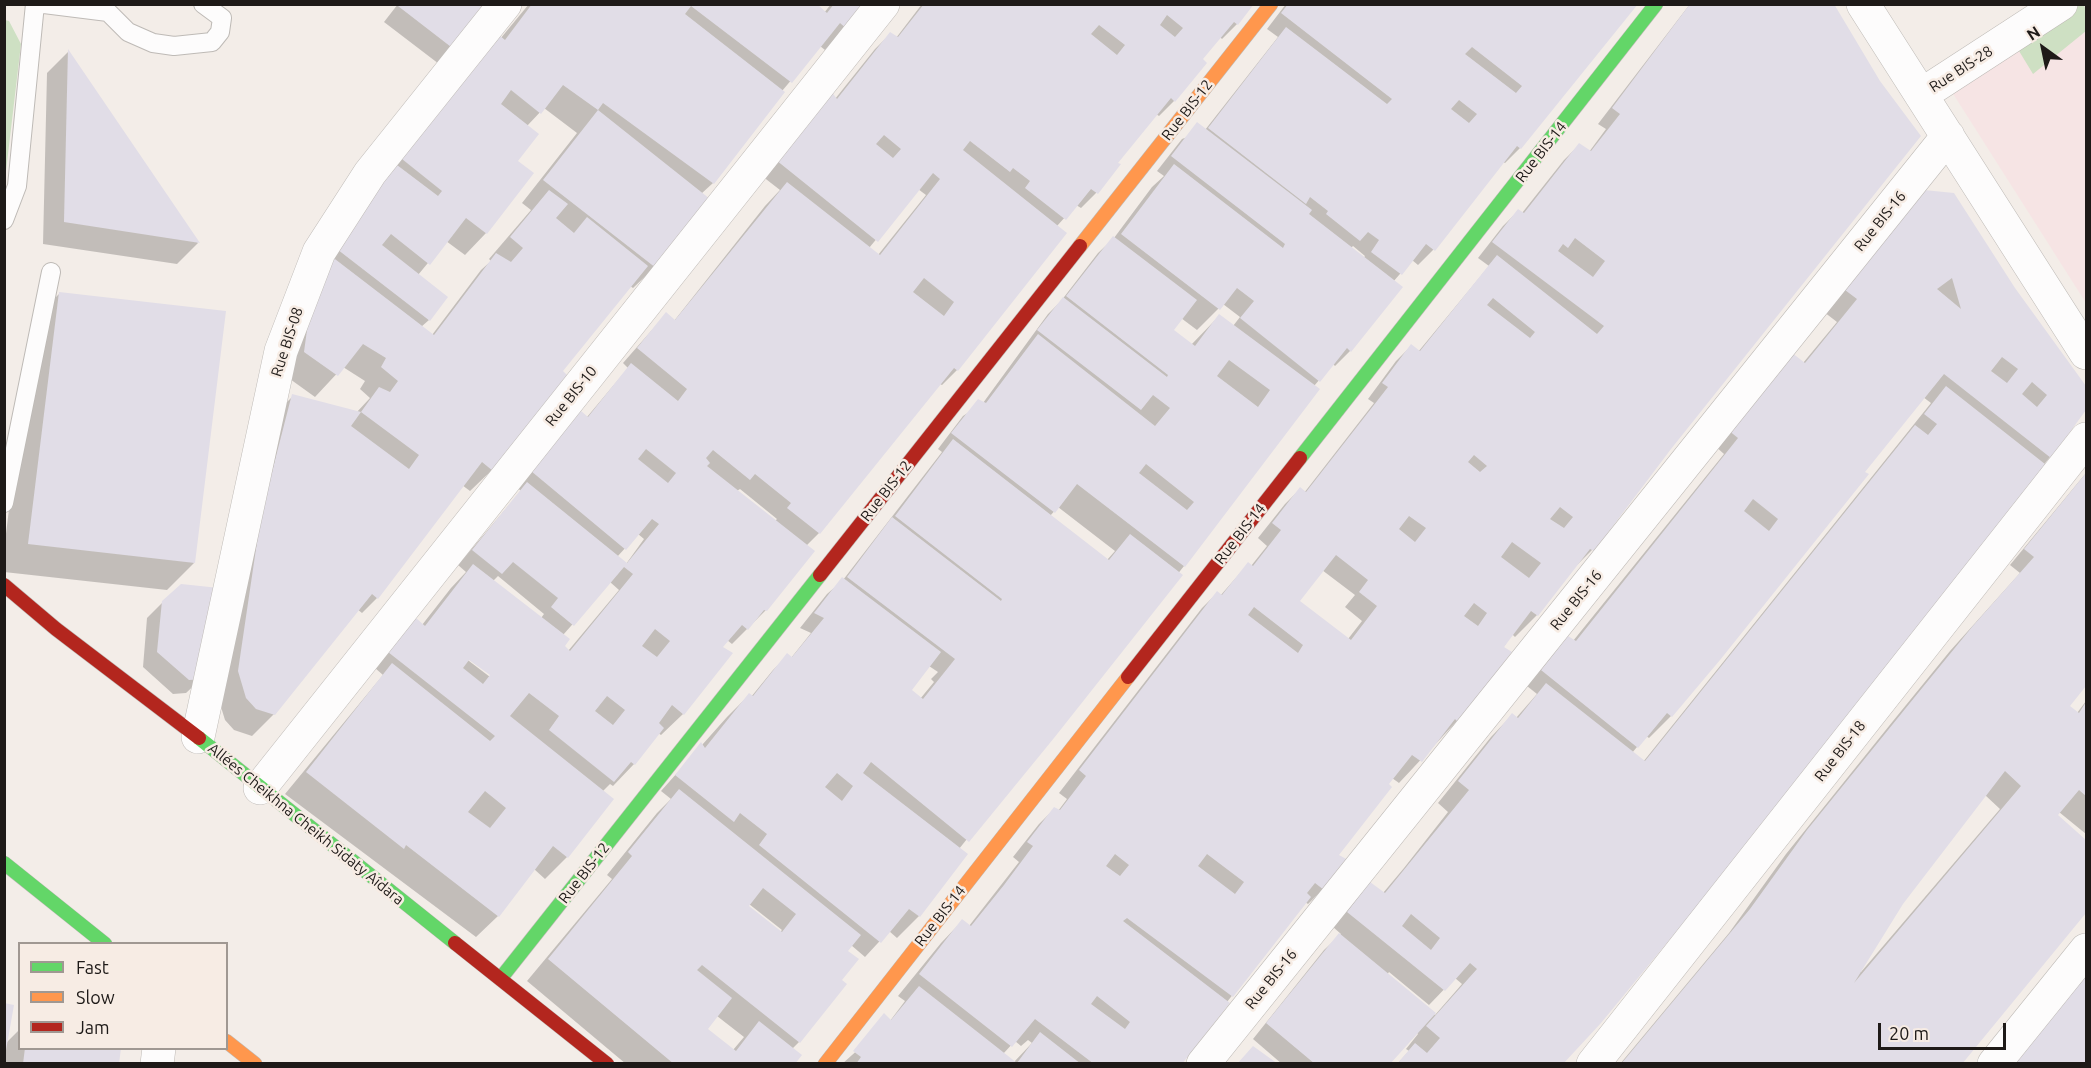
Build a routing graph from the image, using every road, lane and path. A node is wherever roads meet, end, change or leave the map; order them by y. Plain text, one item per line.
1 (35, 4) edge
2 (44, 4) edge
3 (203, 4) edge
4 (505, 4) edge
5 (883, 4) edge
6 (1271, 4) edge
7 (1656, 4) edge
8 (1863, 4) edge
9 (2061, 4) edge
10 (113, 8) edge
11 (1921, 95) junction
12 (1948, 136) junction
13 (4, 220) edge
14 (51, 272) dead end
15 (2086, 353) edge
16 (2086, 439) edge
17 (4, 503) edge
18 (4, 585) edge
19 (198, 737) junction
20 (260, 788) junction
21 (4, 863) edge
22 (103, 942) edge
23 (2086, 950) edge
24 (501, 978) junction
25 (228, 1043) edge
26 (255, 1064) edge
27 (607, 1064) edge
28 (825, 1064) edge
29 (1203, 1064) edge
30 (1593, 1064) edge
31 (1994, 1064) edge

1 - 13 lane
2 - 10 lane
3 - 10 lane
4 - 19 street, Rue BIS-08
5 - 20 street, Rue BIS-10
6 - 24 street, Rue BIS-12
7 - 28 street, Rue BIS-14
8 - 11 street
9 - 11 street, Rue BIS-28
11 - 12 street
12 - 15 street
12 - 29 street, Rue BIS-16
14 - 17 lane
16 - 30 street, Rue BIS-18
18 - 19 street, Allées Cheikhna Cheikh Sidaty Aîdara
19 - 20 street, Allées Cheikhna Cheikh Sidaty Aîdara
20 - 24 street, Allées Cheikhna Cheikh Sidaty Aîdara
21 - 22 street
23 - 31 street
24 - 27 street, Allées Cheikhna Cheikh Sidaty Aîdara
25 - 26 street

